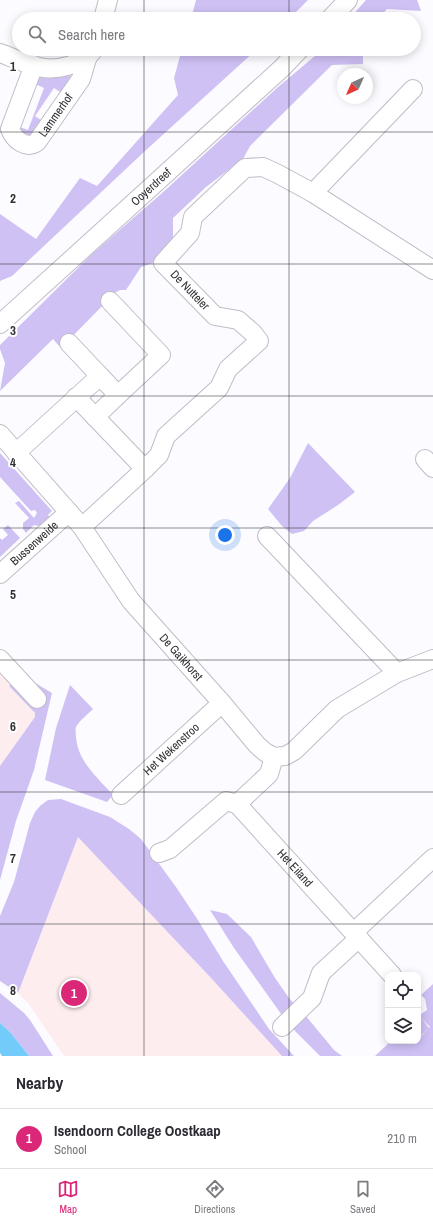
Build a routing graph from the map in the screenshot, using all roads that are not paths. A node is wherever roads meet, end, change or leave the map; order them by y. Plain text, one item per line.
1 (108, 0) edge
2 (348, 0) edge
3 (105, 12) edge
4 (337, 12) edge
5 (0, 53) edge
6 (87, 56) edge
7 (89, 56) edge
8 (292, 56) edge
9 (34, 65) junction
10 (413, 89) dead end
11 (313, 193) junction
12 (433, 270) edge
13 (110, 301) dead end
14 (0, 324) edge
15 (69, 343) dead end
16 (100, 376) junction
17 (118, 395) junction
18 (76, 397) junction
19 (95, 417) junction
20 (0, 434) edge
21 (16, 453) junction
22 (145, 469) junction
23 (69, 512) junction
24 (82, 527) junction
25 (267, 536) dead end
26 (0, 574) edge
27 (0, 659) edge
28 (433, 659) edge
29 (398, 673) junction
30 (37, 699) dead end
31 (222, 703) junction
32 (274, 757) junction
33 (122, 795) dead end
34 (237, 804) junction
35 (159, 853) dead end
36 (433, 858) edge
37 (356, 935) junction
38 (389, 972) edge
39 (282, 1027) dead end

1 - 3 street
2 - 4 street
5 - 9 street, Lammerhof
6 - 9 street, Lammerhof
7 - 9 street, Lammerhof
8 - 14 street, Ooyerdreef
10 - 11 street
11 - 12 street, De Nutteler
11 - 22 street, De Nutteler
13 - 17 street
15 - 16 street
16 - 17 street
16 - 18 street
17 - 19 street
18 - 19 street
18 - 21 street
19 - 22 street
20 - 21 street, De Gaikhorst
21 - 23 street, De Gaikhorst
22 - 24 street, De Nutteler
23 - 24 street, De Gaikhorst
23 - 26 street, Bussenweide
24 - 31 street, De Gaikhorst
25 - 29 street
27 - 30 street
28 - 29 street
29 - 32 street
31 - 32 street, De Gaikhorst
31 - 33 street, Het Wekenstroo
32 - 34 street
34 - 35 street
34 - 37 street, Het Eiland
36 - 37 street
37 - 38 street, Het Eiland
37 - 39 street

